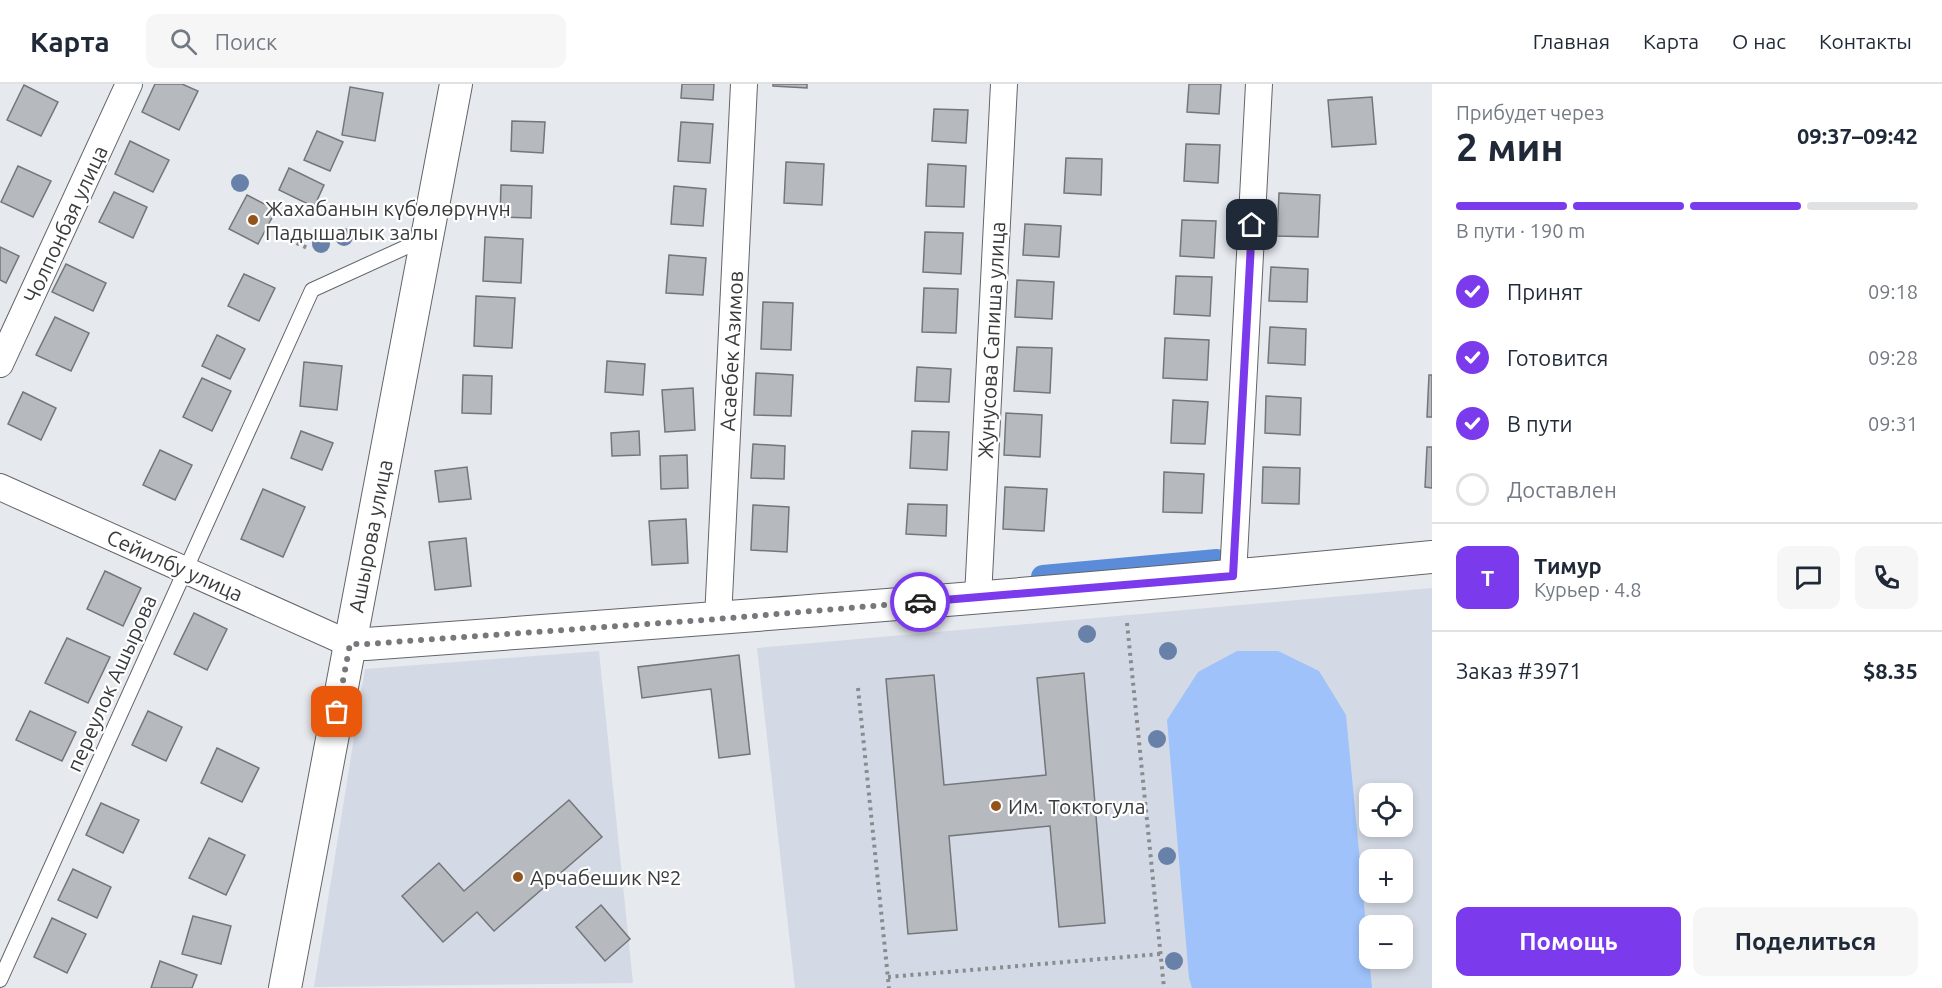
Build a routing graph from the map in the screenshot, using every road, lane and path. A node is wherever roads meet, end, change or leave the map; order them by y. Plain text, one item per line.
1 (129, 84) edge
2 (456, 84) edge
3 (744, 84) edge
4 (1004, 84) edge
5 (1259, 84) edge
6 (276, 234) dead end
7 (428, 237) junction
8 (310, 249) dead end
9 (0, 364) edge
10 (0, 487) edge
11 (1432, 557) edge
12 (185, 570) junction
13 (1233, 576) junction
14 (978, 597) junction
15 (718, 619) junction
16 (1127, 623) dead end
17 (350, 644) junction
18 (858, 688) dead end
19 (1160, 954) junction
20 (888, 977) junction
21 (0, 980) edge
22 (285, 988) edge
23 (889, 988) edge
24 (1164, 988) edge

1 - 9 street, Чолпонбая улица
2 - 7 street, Ашырова улица
3 - 15 street, Асаебек Азимов
4 - 14 street, Жунусова Сапиша улица
5 - 13 street
6 - 8 path
7 - 12 lane, переулок Ашырова
7 - 17 street, Ашырова улица
10 - 12 street, Сейилбу улица
11 - 13 street
12 - 17 street, Сейилбу улица
12 - 21 lane, переулок Ашырова
13 - 14 street
14 - 15 street
15 - 17 street
16 - 19 path
17 - 22 street, Ашырова улица
18 - 20 path
19 - 20 path
19 - 24 path
20 - 23 path

